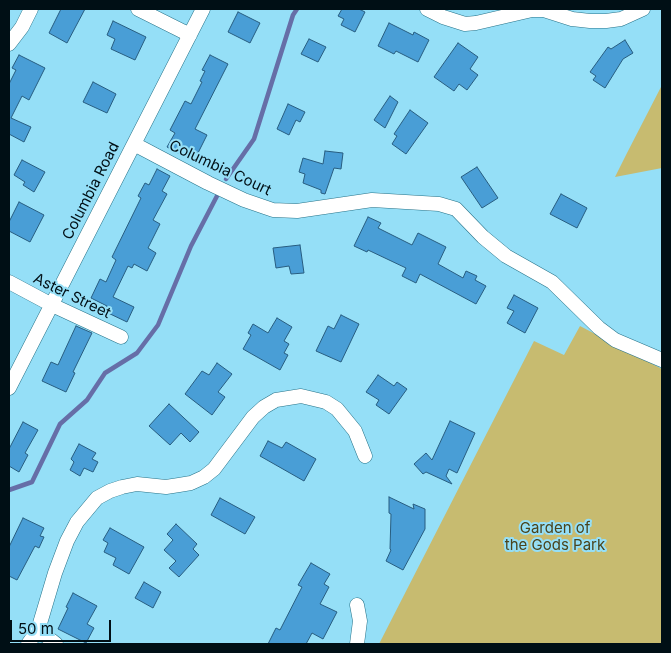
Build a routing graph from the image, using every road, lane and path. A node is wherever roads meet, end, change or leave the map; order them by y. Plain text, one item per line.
1 (31, 9) edge
2 (138, 9) edge
3 (203, 9) edge
4 (427, 9) edge
5 (643, 9) edge
6 (190, 36) junction
7 (9, 44) edge
8 (134, 144) junction
9 (9, 282) edge
10 (52, 305) junction
11 (121, 337) dead end
12 (662, 360) edge
13 (9, 388) edge
14 (366, 456) dead end
15 (357, 605) dead end
16 (38, 630) junction
17 (28, 644) edge
18 (56, 644) edge
19 (357, 644) edge

1 - 7 street
2 - 6 street
3 - 6 street, Columbia Road
4 - 5 street
6 - 8 street, Columbia Road
8 - 10 street, Columbia Road
8 - 12 street, Columbia Court
9 - 10 street, Aster Street
10 - 11 street, Aster Street
10 - 13 street, Columbia Road
14 - 16 street
15 - 19 street
16 - 17 street
16 - 18 street

